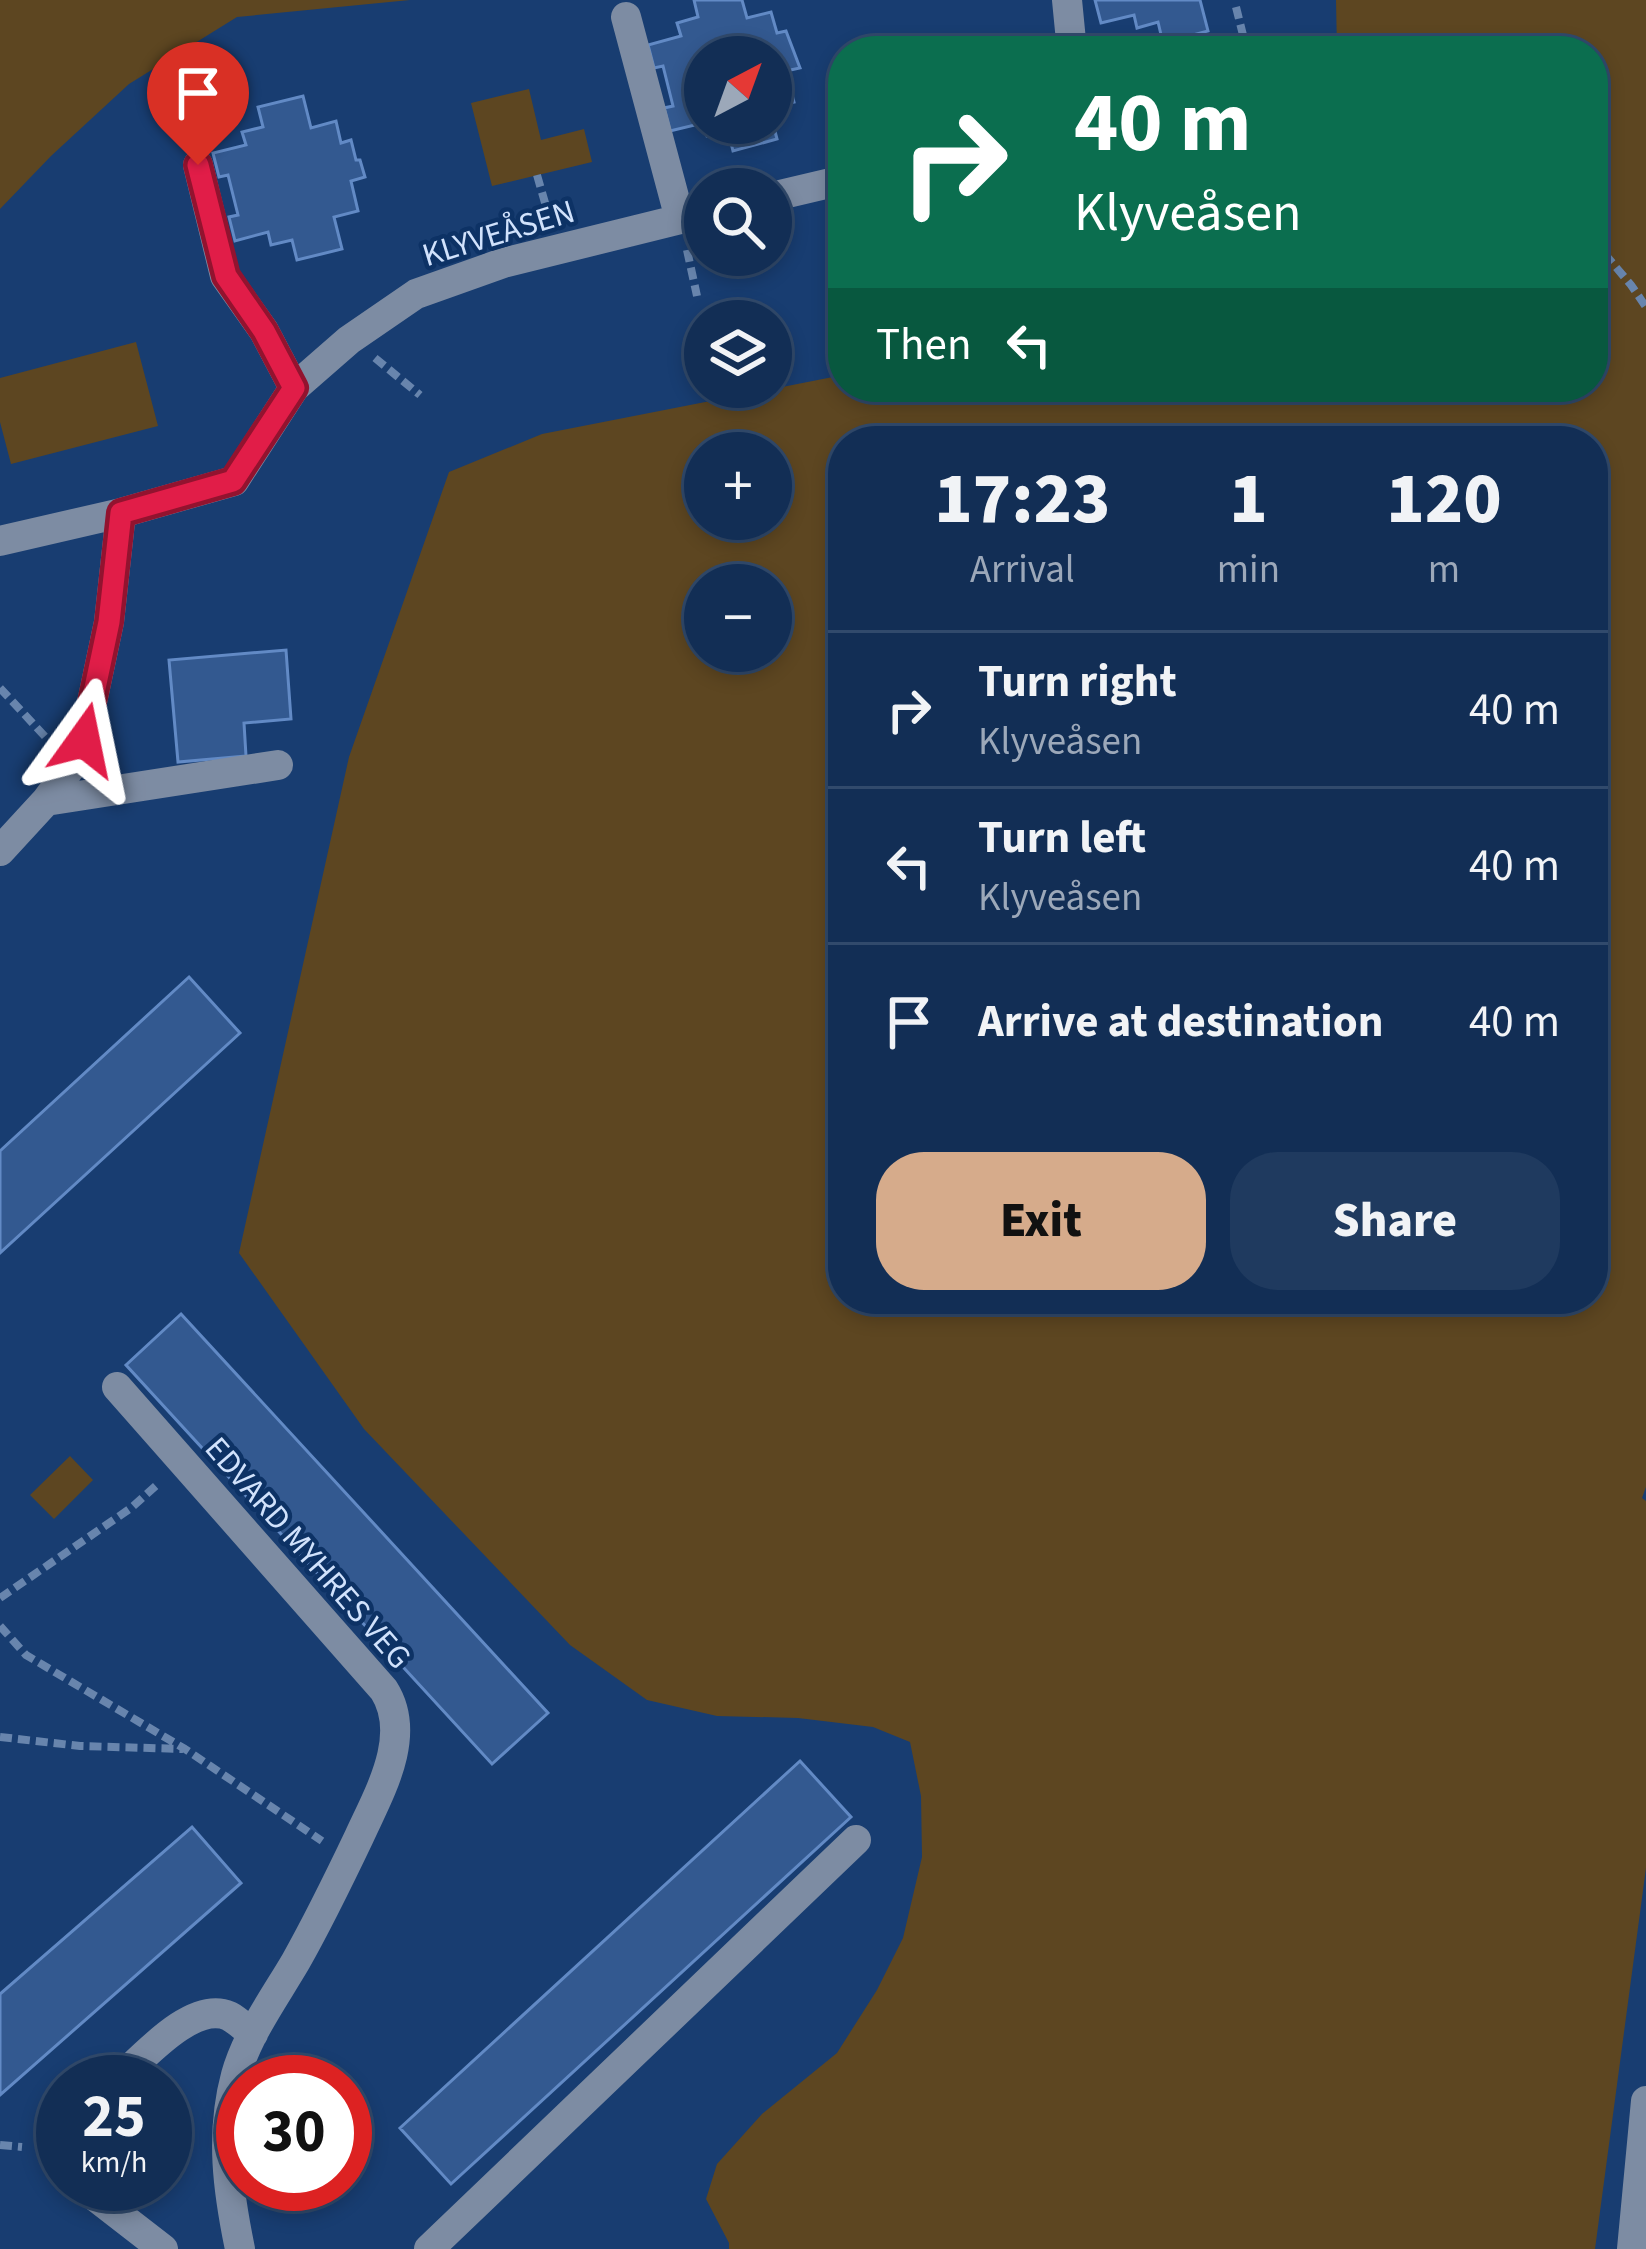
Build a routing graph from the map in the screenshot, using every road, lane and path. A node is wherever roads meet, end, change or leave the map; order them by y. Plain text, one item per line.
1 (1067, 0) edge
2 (1236, 7) dead end
3 (626, 17) dead end
4 (1071, 36) edge
5 (1243, 36) edge
6 (198, 165) dead end
7 (537, 175) dead end
8 (828, 184) edge
9 (684, 189) edge
10 (792, 192) edge
11 (684, 218) edge
12 (559, 249) junction
13 (1608, 258) edge
14 (696, 276) edge
15 (697, 296) dead end
16 (1646, 307) edge
17 (349, 340) junction
18 (294, 388) junction
19 (419, 395) dead end
20 (121, 513) junction
21 (0, 541) edge
22 (0, 688) edge
23 (278, 765) dead end
24 (70, 767) junction
25 (46, 801) junction
26 (0, 851) edge
27 (117, 1387) dead end
28 (183, 1462) junction
29 (0, 1598) edge
30 (0, 1626) edge
31 (0, 1737) edge
32 (185, 1749) junction
33 (856, 1840) dead end
34 (349, 1858) junction
35 (253, 2034) junction
36 (147, 2055) edge
37 (1646, 2101) edge
38 (114, 2211) edge
39 (163, 2249) edge
40 (240, 2249) edge
41 (429, 2249) edge
42 (1632, 2249) edge

1 - 4 street
2 - 5 path
3 - 9 street
6 - 18 street
7 - 12 path
8 - 10 street
11 - 12 street, KLYVEÅSEN
12 - 17 street, KLYVEÅSEN
13 - 16 path
14 - 15 path
17 - 18 street, KLYVEÅSEN
17 - 19 path
18 - 20 street, KLYVEÅSEN
20 - 21 street, KLYVEÅSEN
20 - 24 street
22 - 24 path
23 - 25 street
24 - 25 street
25 - 26 street
27 - 28 street, EDVARD MYHRES VEG
28 - 29 path
28 - 34 street, EDVARD MYHRES VEG
30 - 32 path
31 - 32 path
32 - 34 path
33 - 41 street
34 - 35 street, EDVARD MYHRES VEG
35 - 36 street
35 - 40 street, EDVARD MYHRES VEG
37 - 42 street
38 - 39 street

